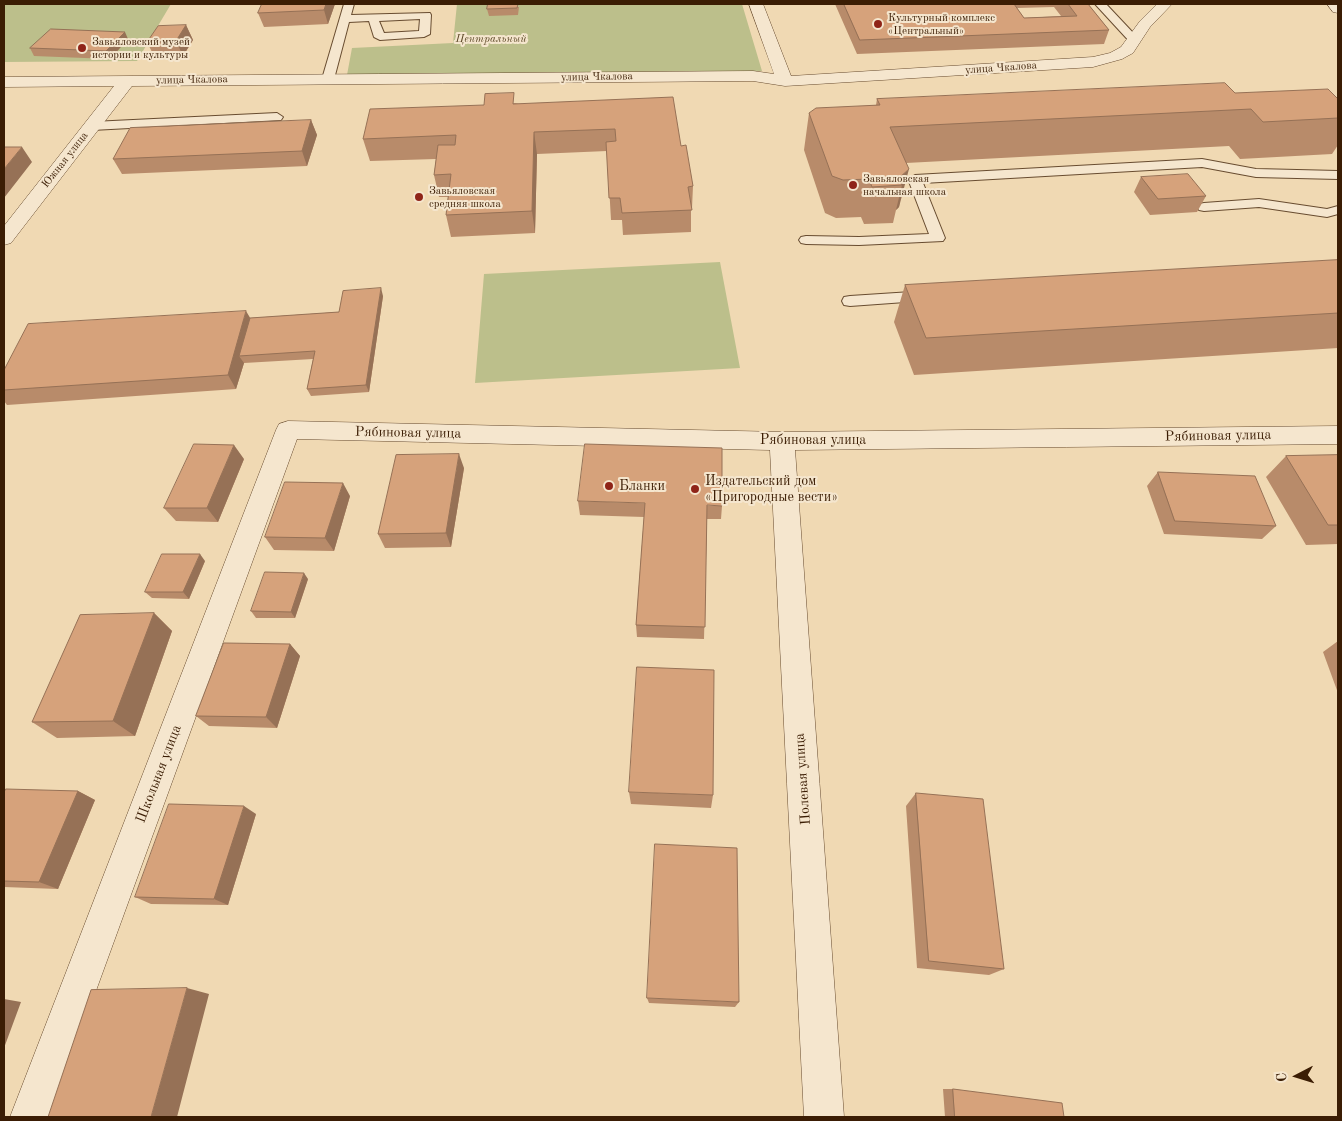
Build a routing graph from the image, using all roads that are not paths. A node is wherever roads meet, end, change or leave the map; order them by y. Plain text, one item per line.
1 (350, 4) edge
2 (756, 4) edge
3 (1100, 4) edge
4 (1165, 4) edge
5 (1334, 4) edge
6 (1338, 9) edge
7 (373, 18) dead end
8 (345, 19) junction
9 (1134, 40) junction
10 (328, 79) junction
11 (127, 81) junction
12 (784, 81) junction
13 (4, 82) edge
14 (277, 118) dead end
15 (92, 126) junction
16 (1322, 175) junction
17 (1338, 175) edge
18 (1338, 189) edge
19 (1204, 208) edge
20 (1338, 210) edge
21 (4, 239) edge
22 (806, 240) dead end
23 (945, 295) edge
24 (850, 301) dead end
25 (288, 430) joint
26 (1338, 435) edge
27 (782, 440) junction
28 (30, 1117) edge
29 (824, 1117) edge

1 - 8 lane
2 - 12 street
3 - 9 lane
4 - 9 street, улица Чкалова
5 - 6 street
7 - 8 lane
8 - 10 lane
9 - 12 street, улица Чкалова
10 - 11 street, улица Чкалова
10 - 12 street, улица Чкалова
11 - 13 street, улица Чкалова
11 - 15 street, Южная улица
14 - 15 lane
15 - 21 street, Южная улица
16 - 17 lane
16 - 18 lane
16 - 22 lane
19 - 20 lane
23 - 24 lane
25 - 27 street, Рябиновая улица
25 - 28 street, Школьная улица
26 - 27 street, Рябиновая улица
27 - 29 street, Полевая улица

